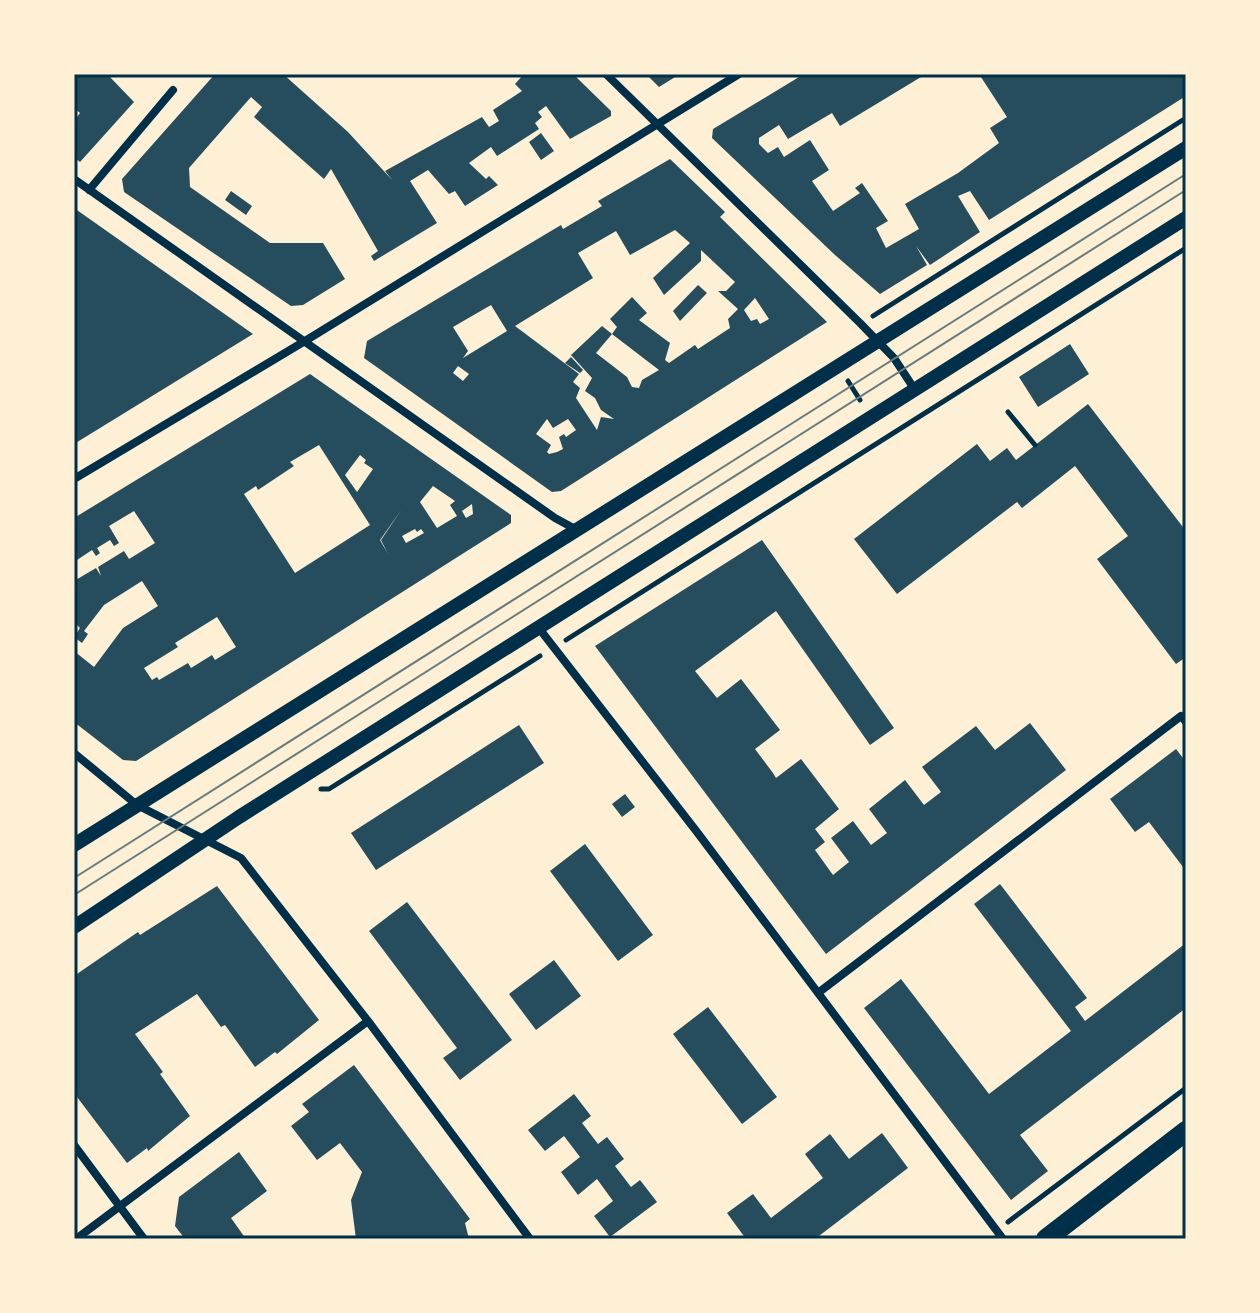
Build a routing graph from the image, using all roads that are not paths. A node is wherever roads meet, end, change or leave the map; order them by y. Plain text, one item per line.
1 (606, 74) edge
2 (739, 74) edge
3 (173, 90) dead end
4 (659, 124) junction
5 (1186, 148) edge
6 (74, 179) edge
7 (89, 190) junction
8 (1186, 218) edge
9 (305, 341) junction
10 (878, 342) junction
11 (915, 390) junction
12 (74, 479) edge
13 (577, 531) junction
14 (538, 627) junction
15 (1186, 722) edge
16 (74, 753) edge
17 (137, 805) junction
18 (205, 840) junction
19 (74, 845) edge
20 (74, 927) edge
21 (818, 993) junction
22 (368, 1021) junction
23 (1186, 1131) edge
24 (74, 1145) edge
25 (119, 1207) junction
26 (76, 1239) edge
27 (144, 1239) edge
28 (530, 1239) edge
29 (1003, 1239) edge
30 (1046, 1239) edge

1 - 4 street
2 - 4 street
3 - 7 street
4 - 9 street
4 - 10 street
5 - 10 street
6 - 7 street
7 - 9 street
8 - 11 street
9 - 12 street
9 - 13 street
10 - 11 street
10 - 13 street
11 - 14 street
13 - 17 street
14 - 18 street
14 - 21 street
15 - 21 street
16 - 17 street
17 - 18 street
17 - 19 street
18 - 20 street
18 - 22 street
21 - 29 street
22 - 25 street
22 - 28 street
23 - 30 main road
24 - 25 street
25 - 26 street
25 - 27 street

